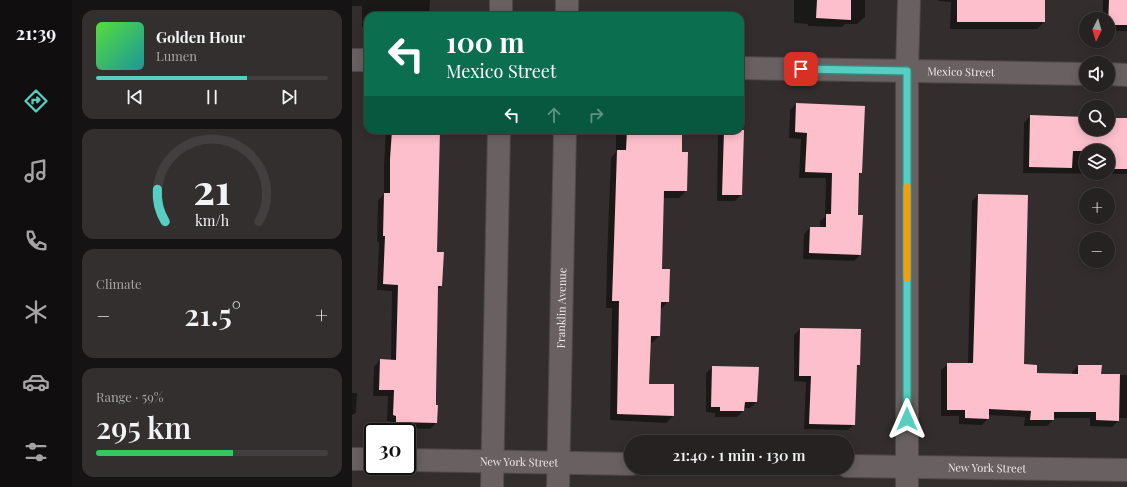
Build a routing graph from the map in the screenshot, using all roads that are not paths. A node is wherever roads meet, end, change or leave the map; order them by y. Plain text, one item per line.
1 (501, 0) edge
2 (567, 0) edge
3 (909, 0) edge
4 (501, 12) edge
5 (567, 12) edge
6 (352, 60) edge
7 (364, 60) edge
8 (744, 68) edge
9 (907, 71) junction
10 (1079, 74) edge
11 (1115, 74) edge
12 (1127, 75) edge
13 (499, 134) edge
14 (565, 134) edge
15 (352, 459) edge
16 (364, 459) edge
17 (416, 460) edge
18 (493, 462) junction
19 (559, 463) junction
20 (624, 464) edge
21 (854, 467) edge
22 (1127, 470) edge
23 (907, 477) edge
24 (492, 487) edge
25 (558, 487) edge

1 - 4 street
2 - 5 street
3 - 9 street
6 - 7 street
8 - 9 street, Mexico Street
9 - 10 street, Mexico Street
9 - 23 street
11 - 12 street
13 - 18 street
14 - 19 street, Franklin Avenue
15 - 16 street
17 - 18 street, New York Street
18 - 19 street, New York Street
18 - 24 street
19 - 20 street, New York Street
19 - 25 street, Franklin Avenue
21 - 23 street, New York Street
22 - 23 street, New York Street

